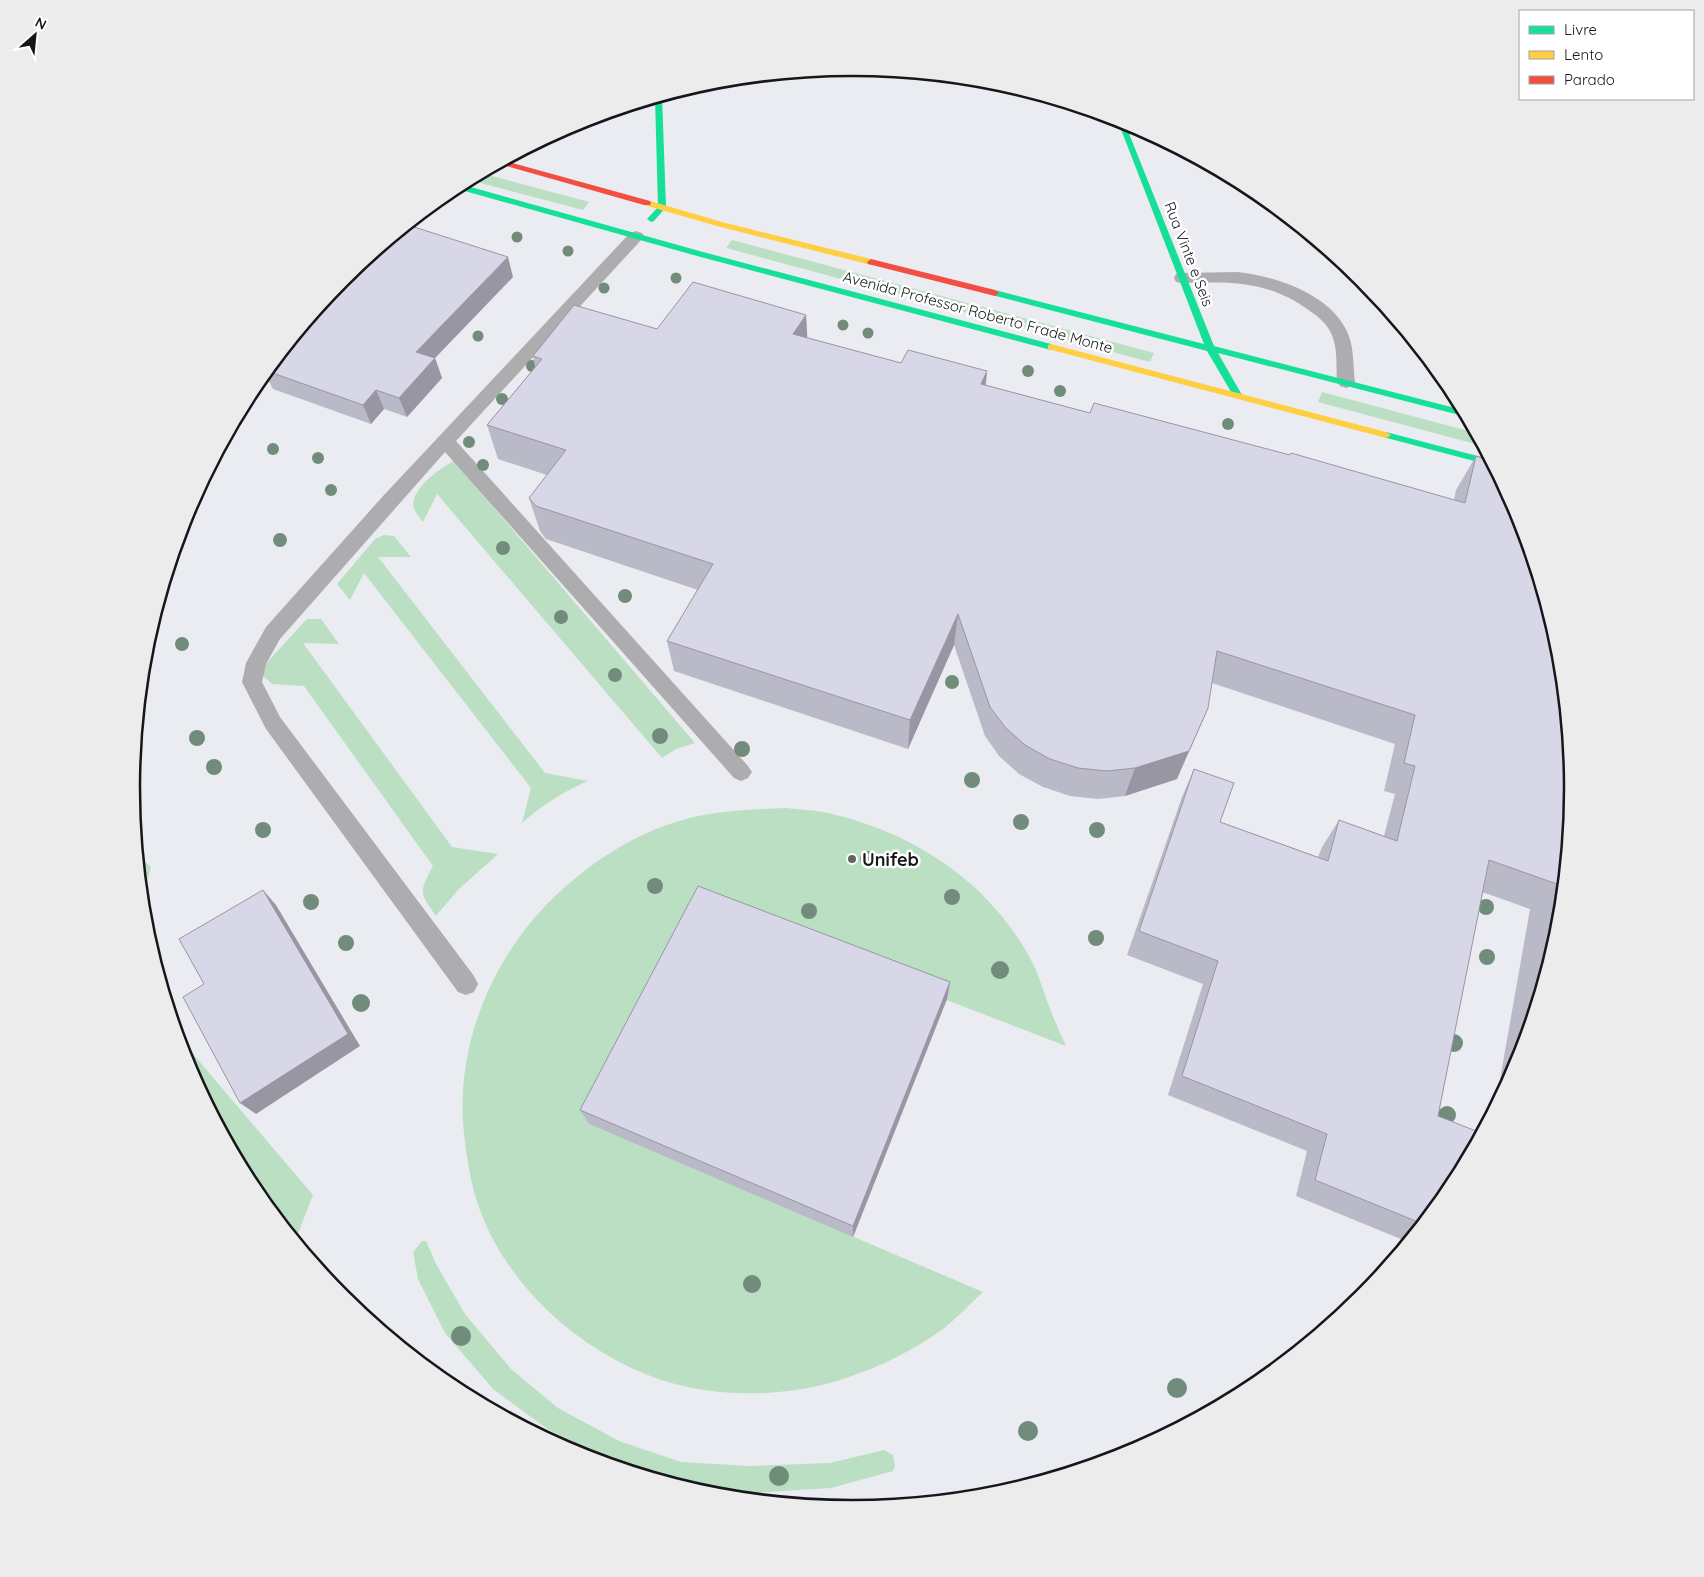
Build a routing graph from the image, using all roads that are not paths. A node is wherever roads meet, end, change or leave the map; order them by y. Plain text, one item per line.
1 (659, 104) edge
2 (1124, 130) edge
3 (510, 165) edge
4 (468, 189) edge
5 (662, 207) junction
6 (636, 236) junction
7 (1182, 278) junction
8 (1209, 346) junction
9 (1346, 382) junction
10 (1237, 395) junction
11 (1456, 412) edge
12 (445, 440) junction
13 (1485, 461) edge
14 (740, 772) dead end
15 (466, 984) dead end

1 - 5 main road
2 - 7 main road, Rua Vinte e Seis
3 - 5 main road, Avenida Professor Roberto Frade Monte
4 - 6 main road, Avenida Professor Roberto Frade Monte
5 - 6 main road
5 - 8 main road, Avenida Professor Roberto Frade Monte
6 - 10 main road, Avenida Professor Roberto Frade Monte
6 - 12 lane
7 - 8 main road, Rua Vinte e Seis
7 - 9 lane
8 - 9 main road, Avenida Professor Roberto Frade Monte
8 - 10 main road, Rua Vinte e Seis
9 - 11 main road, Avenida Professor Roberto Frade Monte
10 - 13 main road, Avenida Professor Roberto Frade Monte
12 - 14 lane
12 - 15 lane

